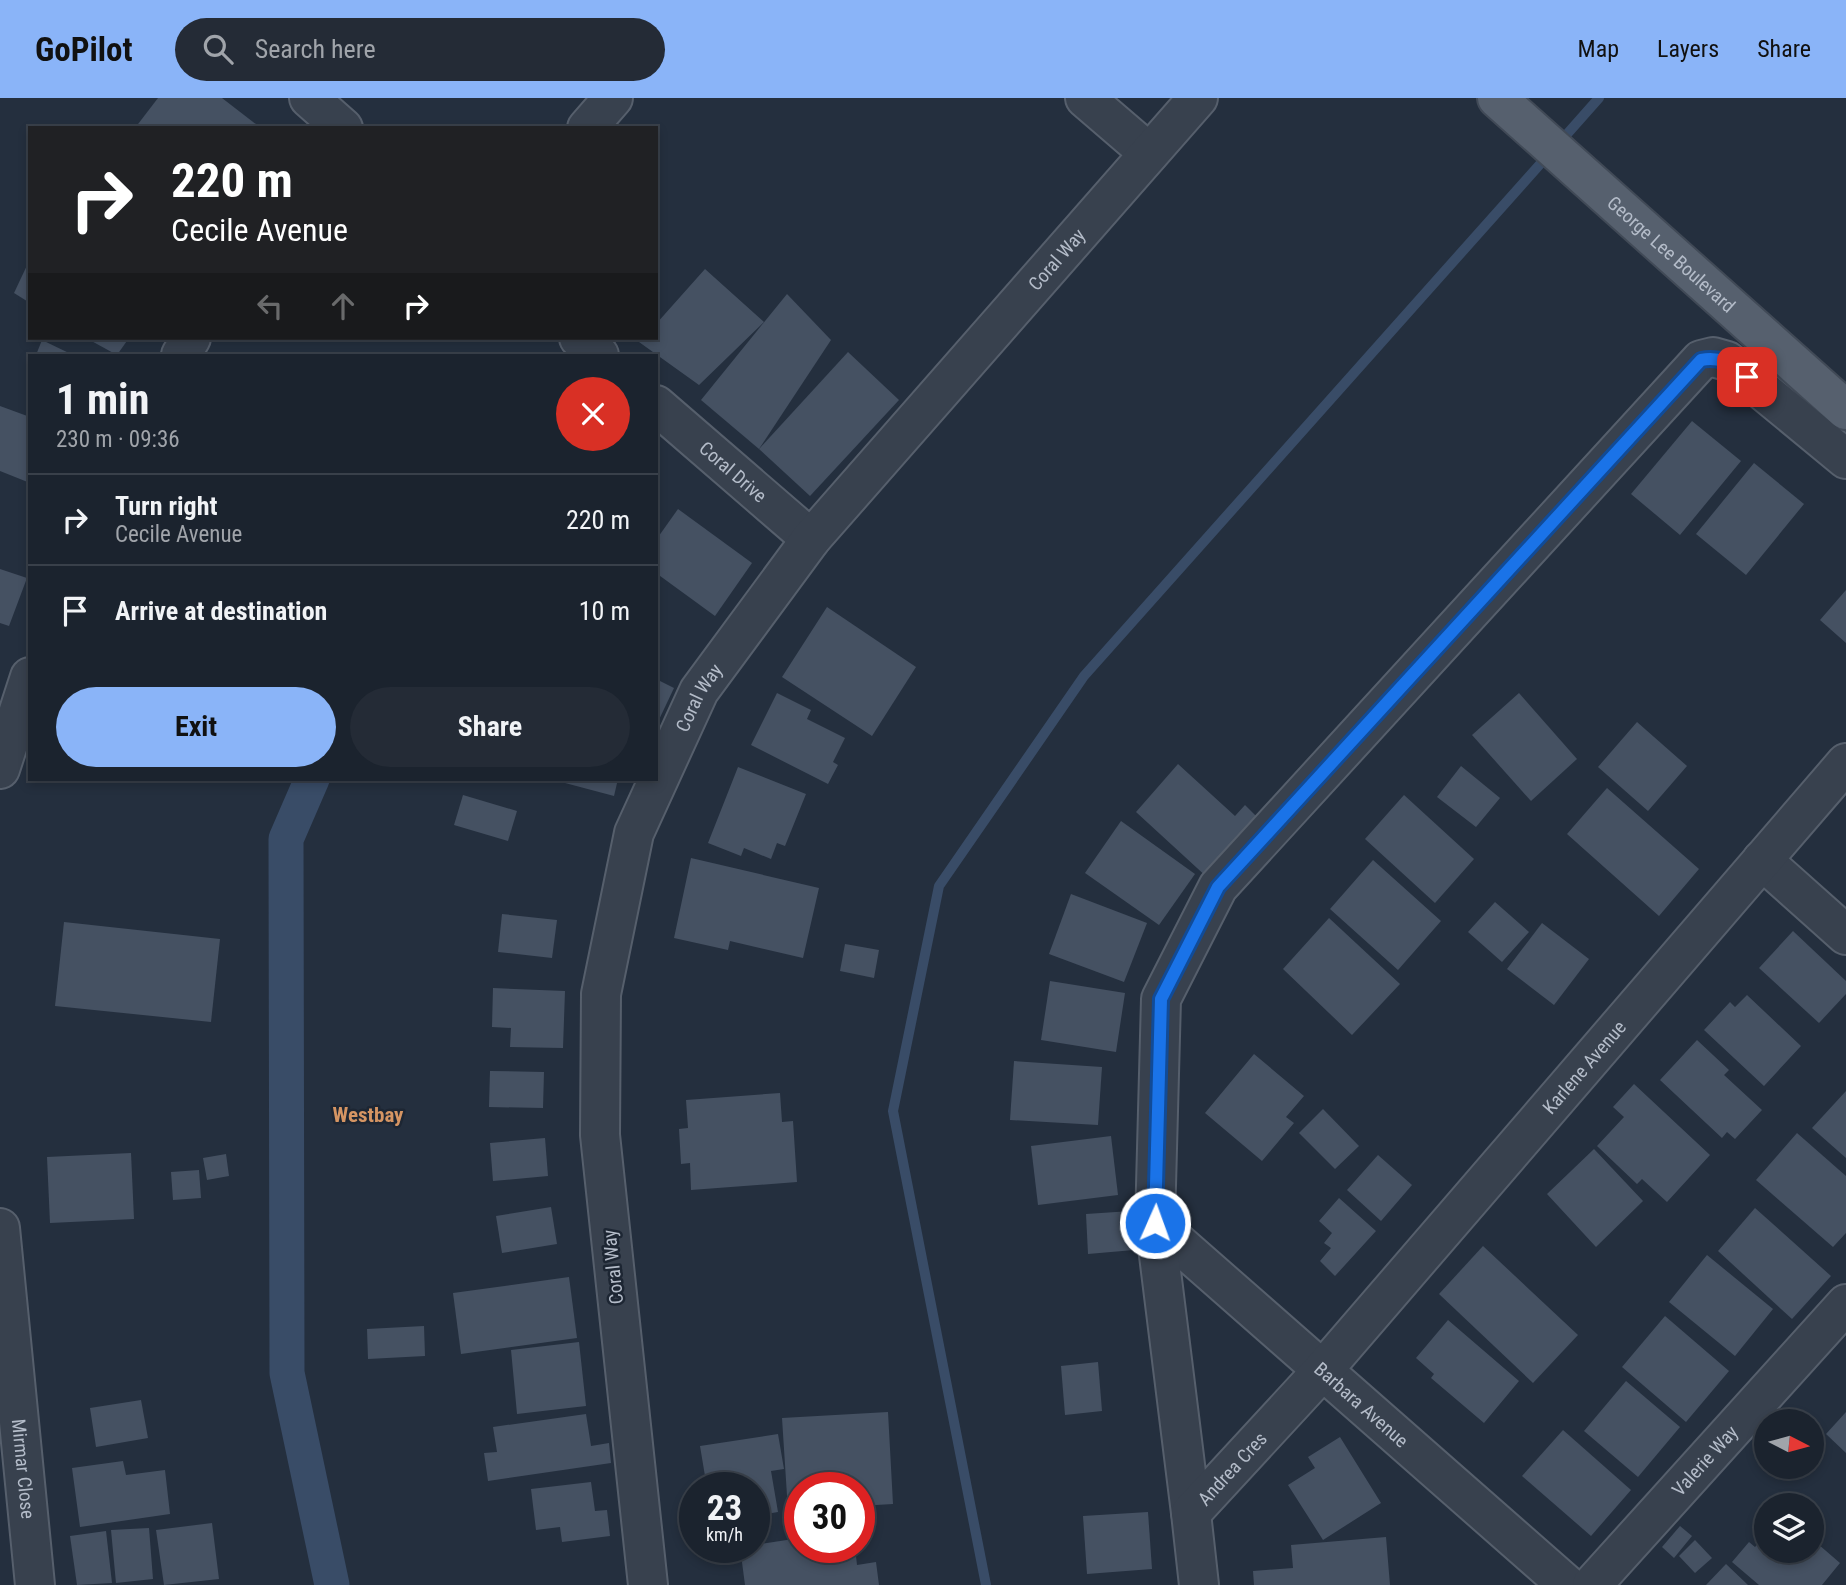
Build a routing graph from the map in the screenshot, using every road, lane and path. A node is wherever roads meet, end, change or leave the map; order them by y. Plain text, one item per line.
1 (613, 98) edge
2 (1085, 98) edge
3 (1198, 98) edge
4 (1508, 107) edge
5 (589, 126) edge
6 (1149, 153) junction
7 (581, 340) edge
8 (598, 354) edge
9 (658, 407) edge
10 (1846, 410) edge
11 (1846, 459) edge
12 (811, 539) junction
13 (28, 683) edge
14 (1846, 763) edge
15 (0, 769) edge
16 (658, 780) edge
17 (657, 781) edge
18 (1762, 860) junction
19 (1846, 935) edge
20 (1155, 1223) junction
21 (0, 1228) edge
22 (1846, 1304) edge
23 (1322, 1370) junction
24 (1191, 1513) junction
25 (35, 1585) edge
26 (648, 1585) edge
27 (1199, 1585) edge
28 (1567, 1585) edge
29 (1592, 1585) edge

1 - 5 street
2 - 6 street
3 - 6 street, Coral Way
4 - 10 main road, George Lee Boulevard
6 - 12 street, Coral Way
7 - 8 street
9 - 12 street, Coral Drive
11 - 20 street
12 - 16 street, Coral Way
13 - 15 street
14 - 18 street, Karlene Avenue
17 - 26 street, Coral Way
18 - 19 street
18 - 23 street, Karlene Avenue
20 - 23 street, Barbara Avenue
20 - 24 street
21 - 25 street, Mirmar Close
22 - 29 street, Valerie Way
23 - 24 street, Andrea Cres
23 - 28 street, Barbara Avenue
24 - 27 street, Andrea Cres

